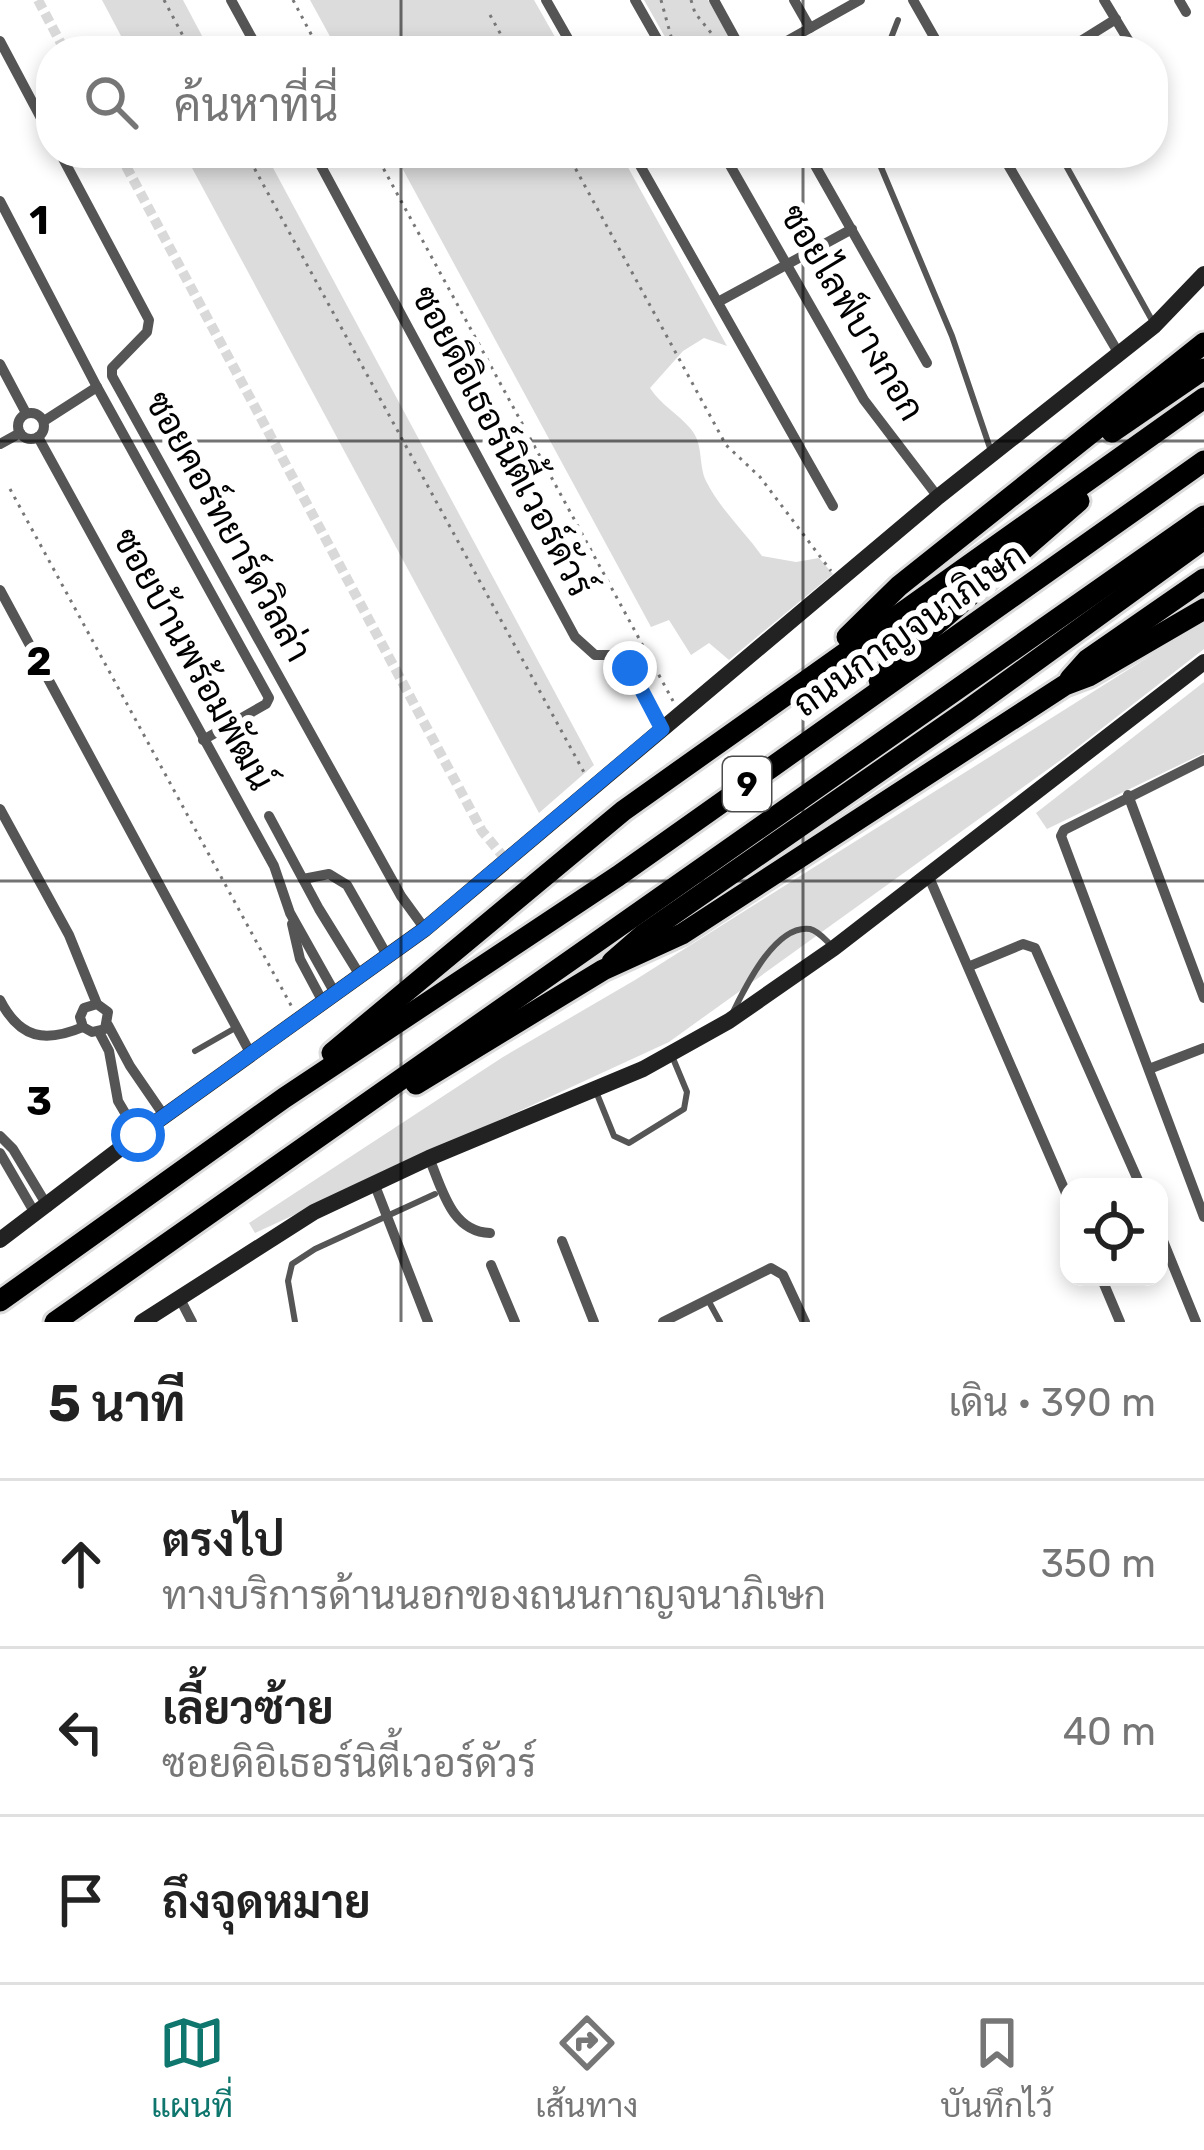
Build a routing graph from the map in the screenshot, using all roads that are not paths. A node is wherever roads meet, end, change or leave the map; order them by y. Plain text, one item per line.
1 (231, 0) edge
2 (546, 0) edge
3 (635, 0) edge
4 (714, 0) edge
5 (794, 0) edge
6 (860, 0) edge
7 (913, 0) edge
8 (1104, 0) edge
9 (1116, 19) junction
10 (898, 20) dead end
11 (810, 28) junction
12 (251, 36) edge
13 (566, 36) edge
14 (655, 36) edge
15 (734, 36) edge
16 (796, 36) edge
17 (892, 36) edge
18 (933, 36) edge
19 (1089, 36) edge
20 (1126, 36) edge
21 (0, 41) edge
22 (36, 108) edge
23 (68, 168) edge
24 (322, 168) edge
25 (642, 168) edge
26 (732, 168) edge
27 (817, 168) edge
28 (881, 168) edge
29 (1010, 168) edge
30 (1067, 168) edge
31 (0, 201) edge
32 (852, 230) junction
33 (788, 265) junction
34 (1204, 274) edge
35 (718, 302) junction
36 (1154, 326) junction
37 (1204, 343) edge
38 (1119, 354) junction
39 (927, 363) dead end
40 (0, 364) edge
41 (1204, 369) edge
42 (98, 387) junction
43 (1204, 398) edge
44 (26, 413) junction
45 (44, 421) junction
46 (20, 433) junction
47 (38, 437) junction
48 (0, 443) edge
49 (1132, 448) junction
50 (992, 454) junction
51 (1204, 461) edge
52 (1048, 467) junction
53 (938, 497) junction
54 (833, 506) dead end
55 (1204, 516) edge
56 (1204, 539) edge
57 (1204, 578) edge
58 (0, 590) edge
59 (1204, 609) edge
60 (1204, 662) edge
61 (800, 683) junction
62 (1065, 685) junction
63 (860, 703) junction
64 (662, 729) junction
65 (203, 740) junction
66 (1203, 762) edge
67 (1128, 795) junction
68 (0, 809) edge
69 (269, 816) dead end
70 (928, 874) junction
71 (303, 879) junction
72 (425, 929) junction
73 (834, 948) junction
74 (388, 957) junction
75 (970, 966) junction
76 (603, 970) junction
77 (362, 977) junction
78 (1204, 998) edge
79 (330, 999) junction
80 (0, 1000) edge
81 (97, 1004) junction
82 (729, 1021) junction
83 (83, 1027) junction
84 (237, 1027) junction
85 (104, 1029) junction
86 (1204, 1048) edge
87 (195, 1051) dead end
88 (672, 1054) junction
89 (252, 1056) junction
90 (1149, 1069) junction
91 (596, 1090) junction
92 (284, 1098) junction
93 (165, 1117) junction
94 (341, 1123) junction
95 (138, 1135) junction
96 (0, 1136) edge
97 (0, 1153) edge
98 (429, 1158) junction
99 (1137, 1178) edge
100 (1060, 1179) edge
101 (374, 1183) junction
102 (434, 1194) dead end
103 (42, 1211) junction
104 (386, 1216) junction
105 (1204, 1217) edge
106 (490, 1233) dead end
107 (0, 1240) edge
108 (562, 1241) dead end
109 (1168, 1253) edge
110 (491, 1265) dead end
111 (1105, 1286) edge
112 (0, 1300) edge
113 (708, 1300) junction
114 (171, 1308) edge
115 (55, 1322) edge
116 (142, 1322) edge
117 (192, 1322) edge
118 (295, 1322) edge
119 (428, 1322) edge
120 (515, 1322) edge
121 (594, 1322) edge
122 (663, 1322) edge
123 (720, 1322) edge
124 (805, 1322) edge
125 (1120, 1322) edge
126 (1196, 1322) edge

1 - 12 street
2 - 13 street
3 - 14 street
4 - 15 street
5 - 11 street
6 - 11 street
7 - 18 street
8 - 9 street
9 - 19 street
9 - 20 street
10 - 17 lane
11 - 16 street
21 - 22 street
23 - 72 street, ซอยคอร์ทยาร์ดวิลล่า
24 - 64 street, ซอยดิอิเธอร์นิตี้เวอร์ดัวร์
25 - 35 street
26 - 33 street, ซอยไลฟ์บางกอก
27 - 32 street
28 - 50 lane
29 - 38 street
30 - 36 lane
31 - 42 street
32 - 33 street
32 - 39 street
33 - 35 street
33 - 53 street, ซอยไลฟ์บางกอก
34 - 36 main road
35 - 54 street
36 - 38 main road
37 - 52 highway
38 - 50 main road
40 - 44 street
41 - 52 highway
42 - 45 street
42 - 65 street
43 - 49 highway
44 - 45 street
44 - 46 street
45 - 47 street
46 - 47 street
46 - 48 street
47 - 65 street, ซอยบ้านพร้อมพัฒน์
49 - 61 highway
49 - 63 highway
50 - 53 main road
51 - 63 highway, ถนนกาญจนาภิเษก / 9
52 - 61 highway
53 - 64 main road
55 - 94 highway, 9
56 - 76 highway
57 - 62 highway
58 - 84 street
59 - 62 highway
60 - 70 main road
61 - 92 highway
62 - 76 highway
63 - 92 highway, ถนนกาญจนาภิเษก / 9
64 - 72 main road
65 - 79 street, ซอยบ้านพร้อมพัฒน์
66 - 67 street
67 - 78 street
67 - 90 street
68 - 81 street
69 - 71 street
70 - 73 main road
70 - 75 street
71 - 74 street
71 - 77 street
72 - 74 main road
73 - 82 main road
73 - 82 lane
74 - 77 main road
75 - 99 street
75 - 100 street
76 - 94 highway
77 - 79 main road
79 - 89 main road
80 - 83 street
81 - 83 street
81 - 85 street
82 - 88 main road
83 - 85 street
84 - 87 lane
84 - 89 street
85 - 93 street
85 - 95 street
86 - 90 street
88 - 91 main road
88 - 91 lane
89 - 93 main road
90 - 105 street
91 - 98 main road
92 - 112 highway, ถนนกาญจนาภิเษก / 9
93 - 95 main road
94 - 115 highway, 9
95 - 103 main road
96 - 103 street
97 - 103 street
98 - 101 main road
98 - 106 street
101 - 104 street
101 - 114 main road
102 - 104 lane
103 - 107 main road
104 - 118 lane
104 - 119 street
108 - 121 street
109 - 126 street
110 - 120 street
111 - 125 street
113 - 122 street
113 - 123 lane
113 - 124 street
114 - 116 main road
114 - 117 street

